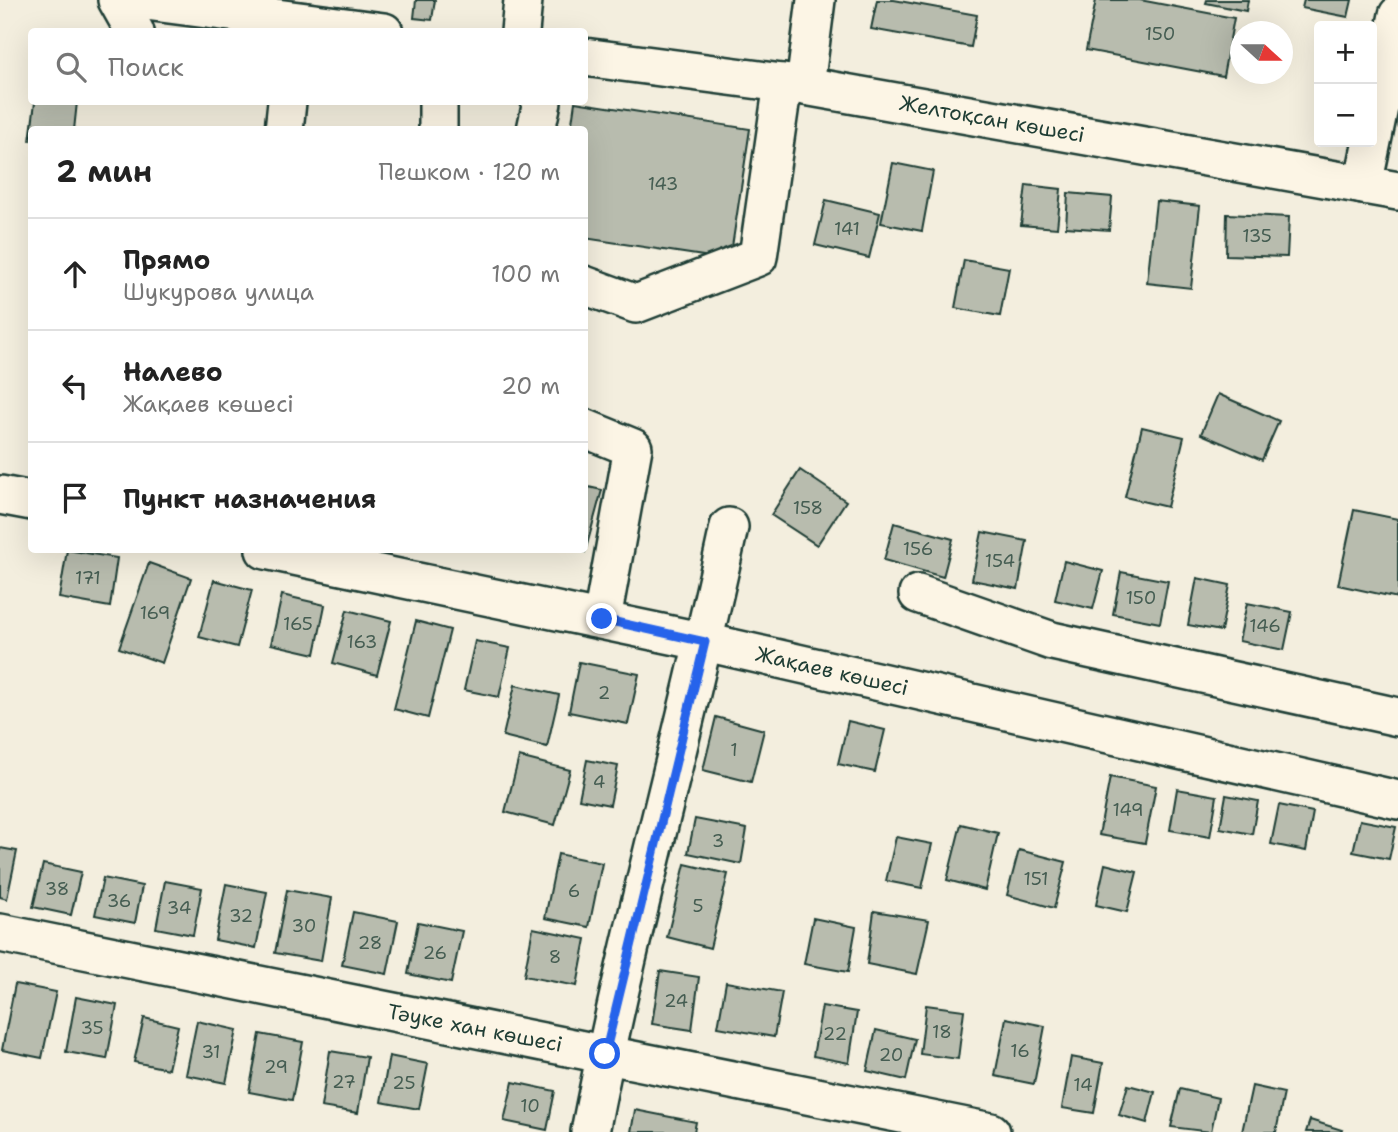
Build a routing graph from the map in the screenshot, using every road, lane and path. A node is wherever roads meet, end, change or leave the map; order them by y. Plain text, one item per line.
1 (117, 0) edge
2 (138, 0) edge
3 (523, 0) edge
4 (816, 0) edge
5 (1398, 15) edge
6 (295, 26) edge
7 (133, 28) edge
8 (325, 28) edge
9 (520, 28) edge
10 (588, 58) edge
11 (794, 84) junction
12 (287, 105) edge
13 (438, 105) edge
14 (541, 105) edge
15 (284, 126) edge
16 (438, 126) edge
17 (537, 126) edge
18 (1380, 188) edge
19 (588, 286) edge
20 (588, 430) edge
21 (0, 495) edge
22 (28, 500) edge
23 (729, 527) dead end
24 (298, 553) edge
25 (387, 561) edge
26 (918, 594) dead end
27 (602, 619) junction
28 (705, 642) junction
29 (1398, 717) edge
30 (1398, 800) edge
31 (0, 933) edge
32 (605, 1054) junction
33 (590, 1132) edge
34 (991, 1132) edge

1 - 7 street
2 - 6 street
3 - 9 street
4 - 11 street
5 - 18 street
6 - 8 street
10 - 11 street, Желтоқсан көшесі
11 - 18 street, Желтоқсан көшесі
11 - 19 street
12 - 15 street
13 - 16 street
14 - 17 street
20 - 27 street
21 - 22 street
23 - 28 street
24 - 25 street, Жақаев көшесі
25 - 27 street, Жақаев көшесі
26 - 29 street
27 - 28 street, Жақаев көшесі
28 - 30 street, Жақаев көшесі
28 - 32 street
31 - 32 street, Тәуке хан көшесі
32 - 33 street
32 - 34 street, Тәуке хан көшесі

